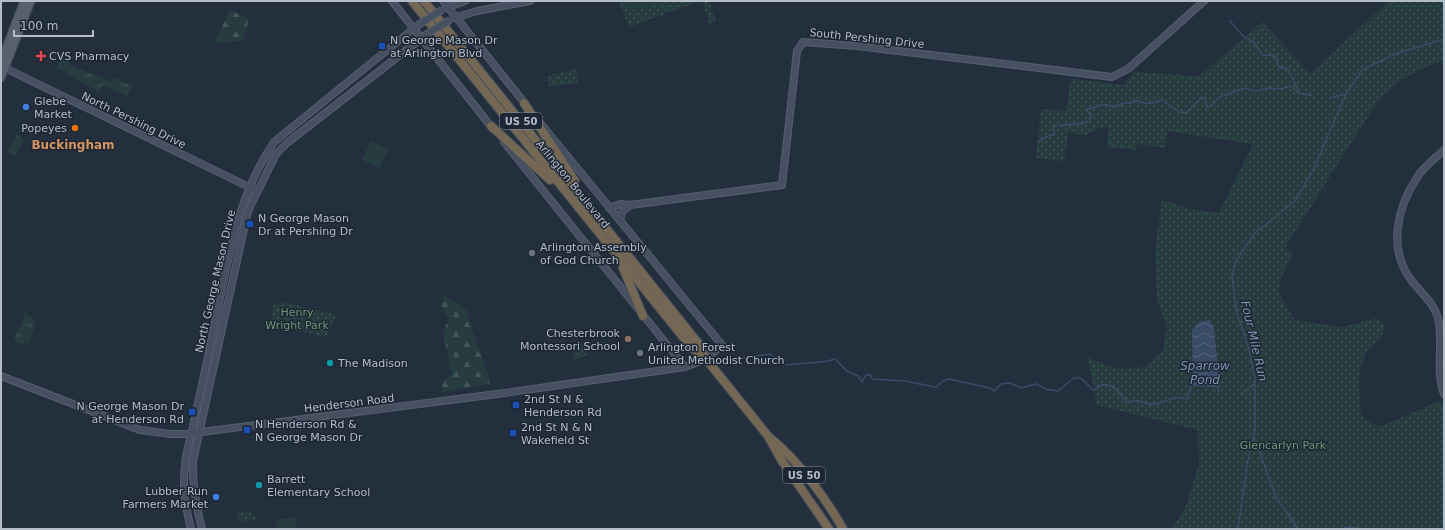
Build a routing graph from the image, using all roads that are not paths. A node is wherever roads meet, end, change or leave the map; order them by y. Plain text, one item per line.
1 (24, 1) edge
2 (31, 1) edge
3 (392, 1) edge
4 (412, 1) edge
5 (424, 1) edge
6 (443, 1) edge
7 (465, 1) edge
8 (530, 1) edge
9 (1204, 1) edge
10 (445, 8) junction
11 (453, 19) junction
12 (416, 27) junction
13 (421, 38) junction
14 (1, 61) edge
15 (3, 67) edge
16 (1, 78) edge
17 (524, 103) junction
18 (491, 126) junction
19 (1444, 150) edge
20 (249, 188) junction
21 (258, 192) junction
22 (570, 198) junction
23 (630, 205) junction
24 (609, 208) junction
25 (620, 220) junction
26 (617, 241) junction
27 (618, 258) junction
28 (643, 316) junction
29 (706, 359) junction
30 (684, 367) junction
31 (1, 376) edge
32 (1444, 394) edge
33 (200, 432) junction
34 (192, 433) junction
35 (768, 436) junction
36 (191, 529) edge
37 (202, 529) edge
38 (829, 529) edge
39 (843, 529) edge

1 - 14 main road
2 - 15 main road
3 - 12 street
4 - 22 highway, Arlington Boulevard / US 50
5 - 26 highway, Arlington Boulevard / US 50
6 - 10 street
7 - 10 street, North George Mason Drive
8 - 11 street, North George Mason Drive
9 - 23 street, South Pershing Drive
10 - 11 street
10 - 12 street, North George Mason Drive, bridge
11 - 13 street, North George Mason Drive, bridge
11 - 17 street
12 - 13 street
12 - 20 street, North George Mason Drive
13 - 18 street
13 - 21 street, North George Mason Drive
15 - 16 main road
15 - 20 street, North Pershing Drive
17 - 24 street
17 - 26 highway
18 - 22 highway
18 - 28 street
19 - 32 street
20 - 21 street, North Pershing Drive
20 - 34 street, North George Mason Drive
21 - 33 street, North George Mason Drive
22 - 27 highway, Arlington Boulevard / US 50
23 - 24 street, South Pershing Drive
23 - 25 street
24 - 25 street
25 - 29 street
26 - 29 highway, Arlington Boulevard / US 50
27 - 28 highway
27 - 29 highway, Arlington Boulevard / US 50
28 - 30 street
29 - 30 street, Henderson Road
29 - 35 highway, Arlington Boulevard / US 50
30 - 33 street, Henderson Road
31 - 34 street, Henderson Road
33 - 34 street, Henderson Road
33 - 37 street, North George Mason Drive
34 - 36 street, North George Mason Drive
35 - 38 highway, Arlington Boulevard / US 50
35 - 39 highway, Arlington Boulevard / US 50

